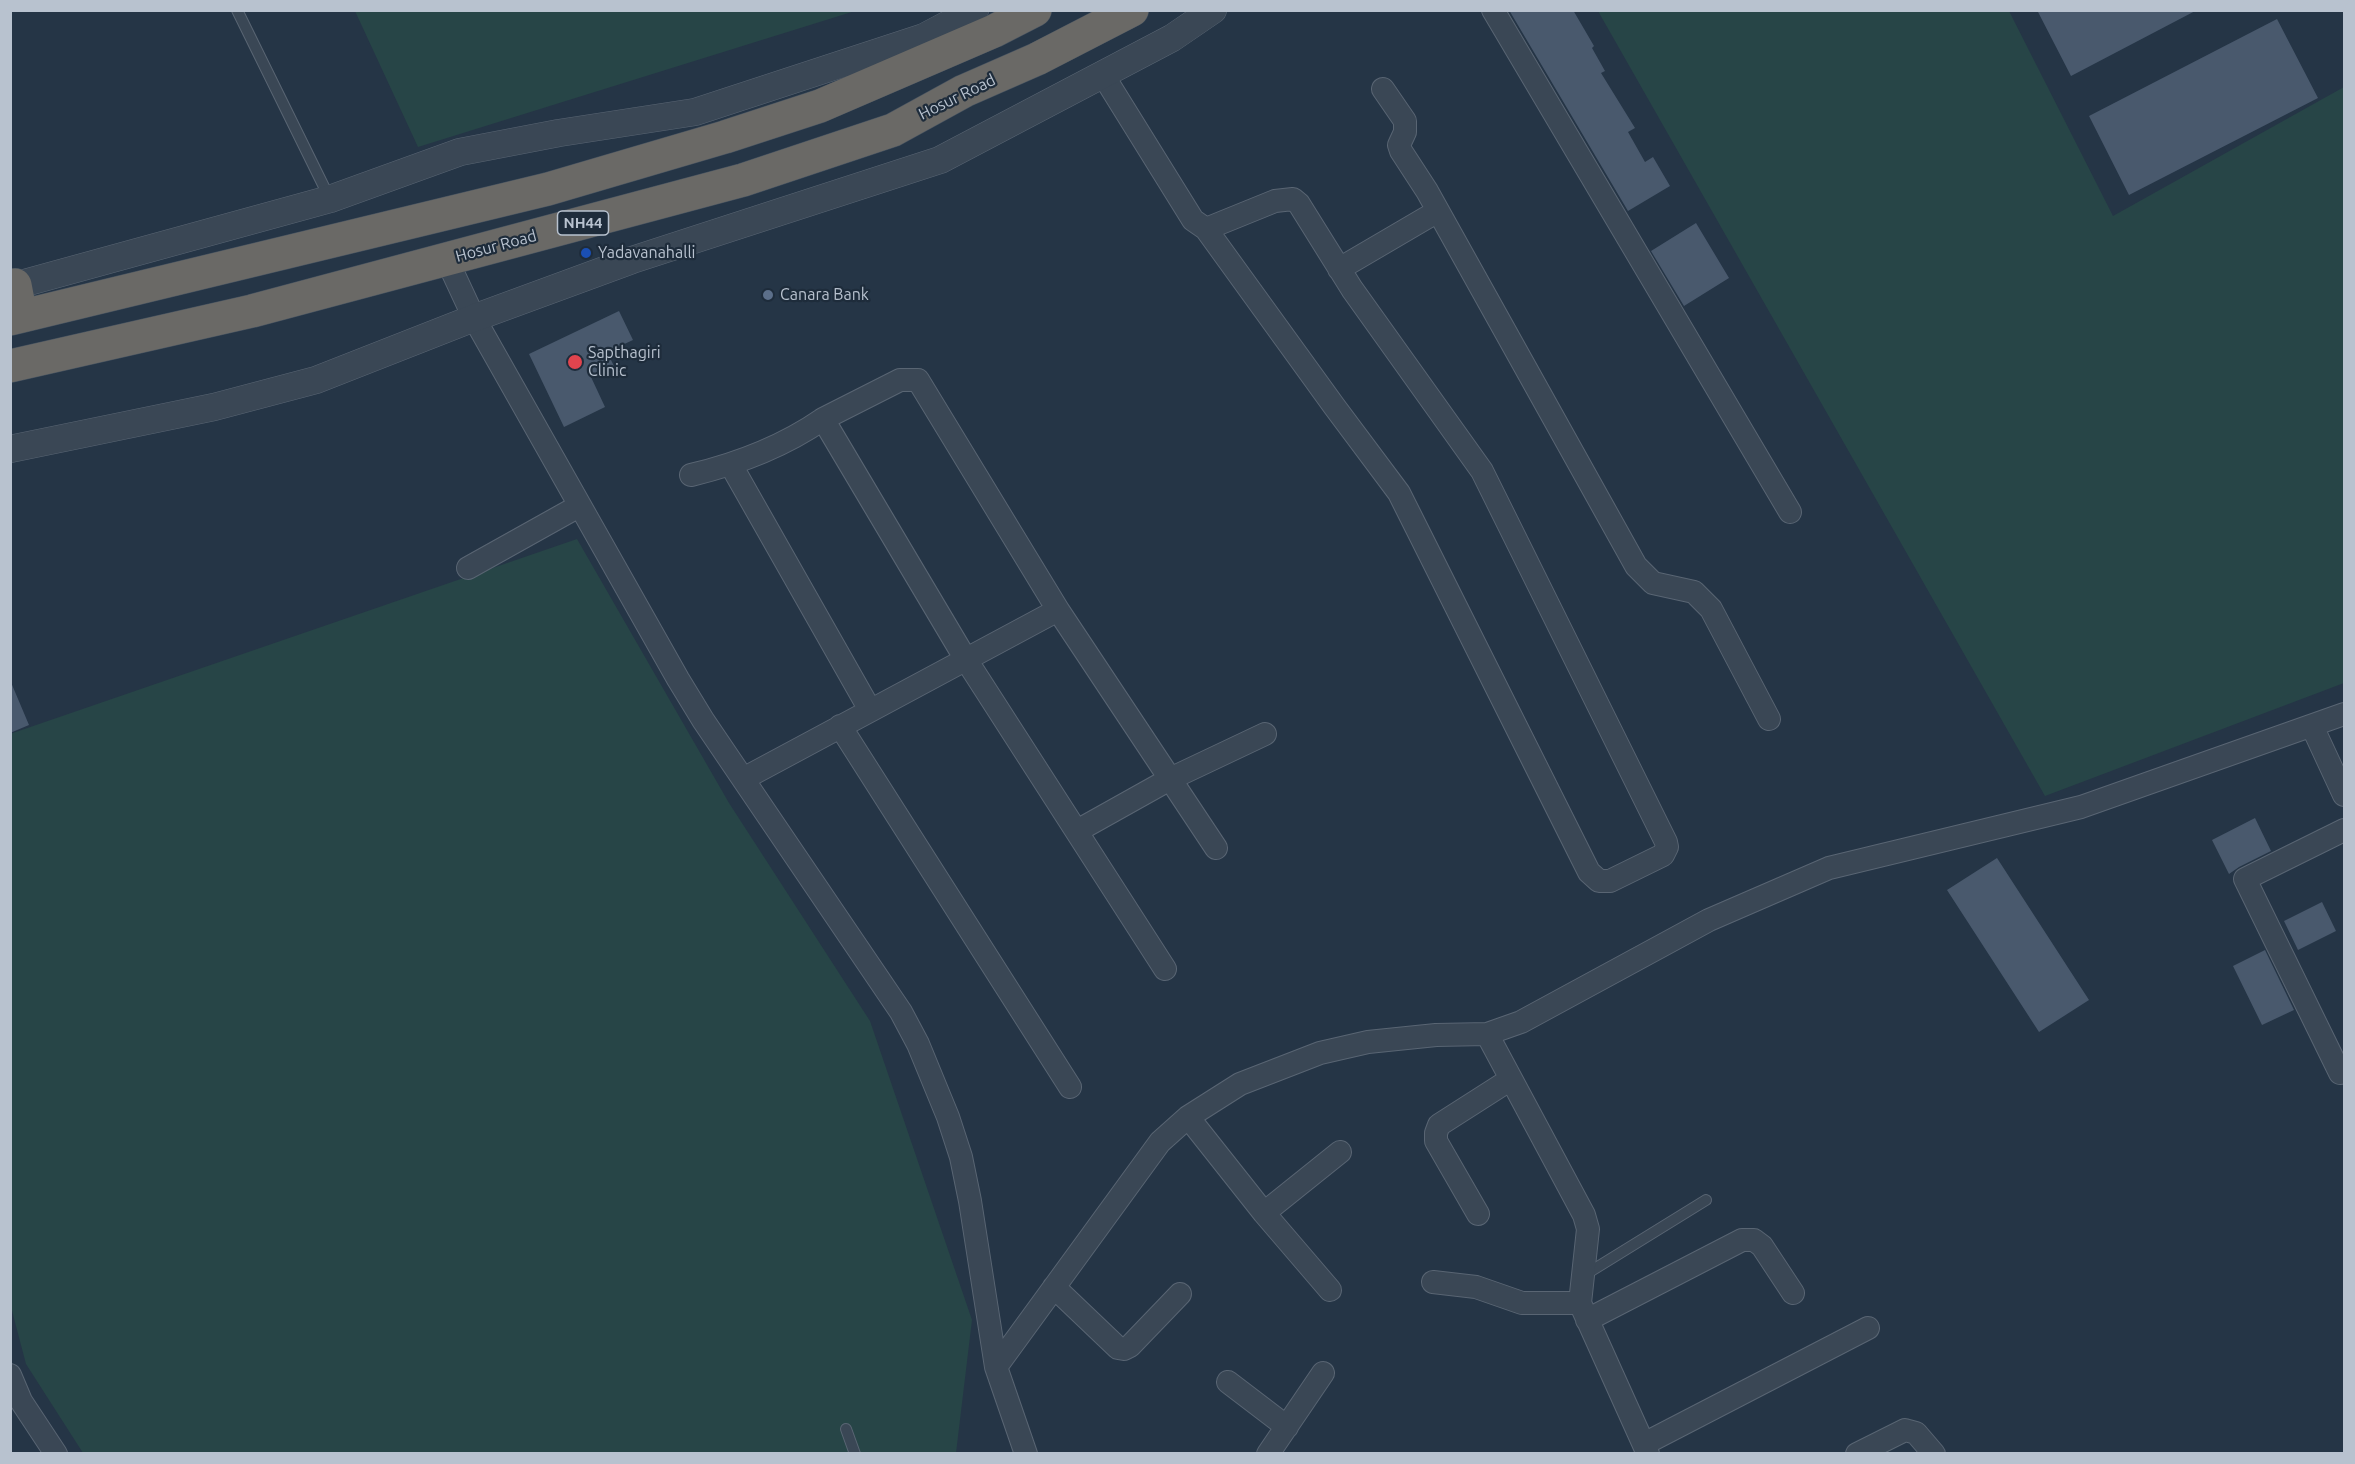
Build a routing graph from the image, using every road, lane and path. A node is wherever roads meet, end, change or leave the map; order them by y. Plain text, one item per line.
1 (237, 10) edge
2 (975, 10) edge
3 (1035, 10) edge
4 (1132, 10) edge
5 (1213, 10) edge
6 (1493, 10) edge
7 (1103, 75) junction
8 (1383, 89) dead end
9 (330, 199) junction
10 (1438, 211) junction
11 (1206, 229) junction
12 (447, 260) junction
13 (1339, 268) junction
14 (14, 302) edge
15 (474, 318) junction
16 (10, 366) edge
17 (823, 419) junction
18 (10, 449) edge
19 (731, 465) junction
20 (691, 475) dead end
21 (579, 507) junction
22 (1790, 513) dead end
23 (468, 568) dead end
24 (1058, 610) junction
25 (965, 658) junction
26 (870, 710) junction
27 (2344, 714) edge
28 (1769, 719) dead end
29 (840, 726) junction
30 (2312, 726) junction
31 (1265, 734) dead end
32 (743, 778) junction
33 (1170, 779) junction
34 (2344, 795) edge
35 (2344, 830) edge
36 (1077, 831) junction
37 (1216, 848) dead end
38 (1165, 969) dead end
39 (1487, 1034) junction
40 (2340, 1073) dead end
41 (1511, 1079) junction
42 (1070, 1087) dead end
43 (1188, 1117) junction
44 (1340, 1152) dead end
45 (1706, 1200) dead end
46 (1264, 1213) junction
47 (1478, 1214) dead end
48 (1583, 1276) junction
49 (1432, 1282) dead end
50 (1054, 1287) junction
51 (1330, 1290) dead end
52 (1793, 1293) dead end
53 (1180, 1294) dead end
54 (1583, 1311) junction
55 (1868, 1328) dead end
56 (996, 1367) junction
57 (1323, 1374) dead end
58 (10, 1375) edge
59 (1228, 1382) dead end
60 (1287, 1427) junction
61 (846, 1430) dead end
62 (1646, 1449) edge
63 (56, 1454) edge
64 (855, 1454) edge
65 (1026, 1454) edge
66 (1268, 1454) edge
67 (1857, 1454) edge
68 (1934, 1454) edge

1 - 9 lane
2 - 9 street
3 - 14 highway, NH44
4 - 12 highway, Hosur Road / NH44
5 - 7 street
6 - 22 street
7 - 11 street
7 - 15 street
8 - 10 street
9 - 14 street
10 - 13 street
10 - 28 street
11 - 13 street
11 - 13 street
12 - 15 street
12 - 16 highway, Hosur Road / NH44
15 - 18 street
15 - 21 street
17 - 19 street
17 - 24 street
17 - 25 street
19 - 20 street
19 - 26 street
21 - 23 street
21 - 32 street
24 - 25 street
24 - 33 street
25 - 26 street
25 - 36 street
26 - 29 street
27 - 30 street
29 - 32 street
29 - 42 street
30 - 34 street
30 - 39 street
31 - 33 street
32 - 56 street
33 - 36 street
33 - 37 street
35 - 40 street
36 - 38 street
39 - 41 street
39 - 43 street
41 - 47 street
41 - 48 street
43 - 46 street
43 - 50 street
44 - 46 street
45 - 48 lane
46 - 51 street
48 - 54 street
49 - 54 street
50 - 53 street
50 - 56 street
52 - 54 street
54 - 62 street
55 - 62 street
56 - 65 street
57 - 60 street
58 - 63 street
59 - 60 street
60 - 66 street
61 - 64 lane
67 - 68 street

